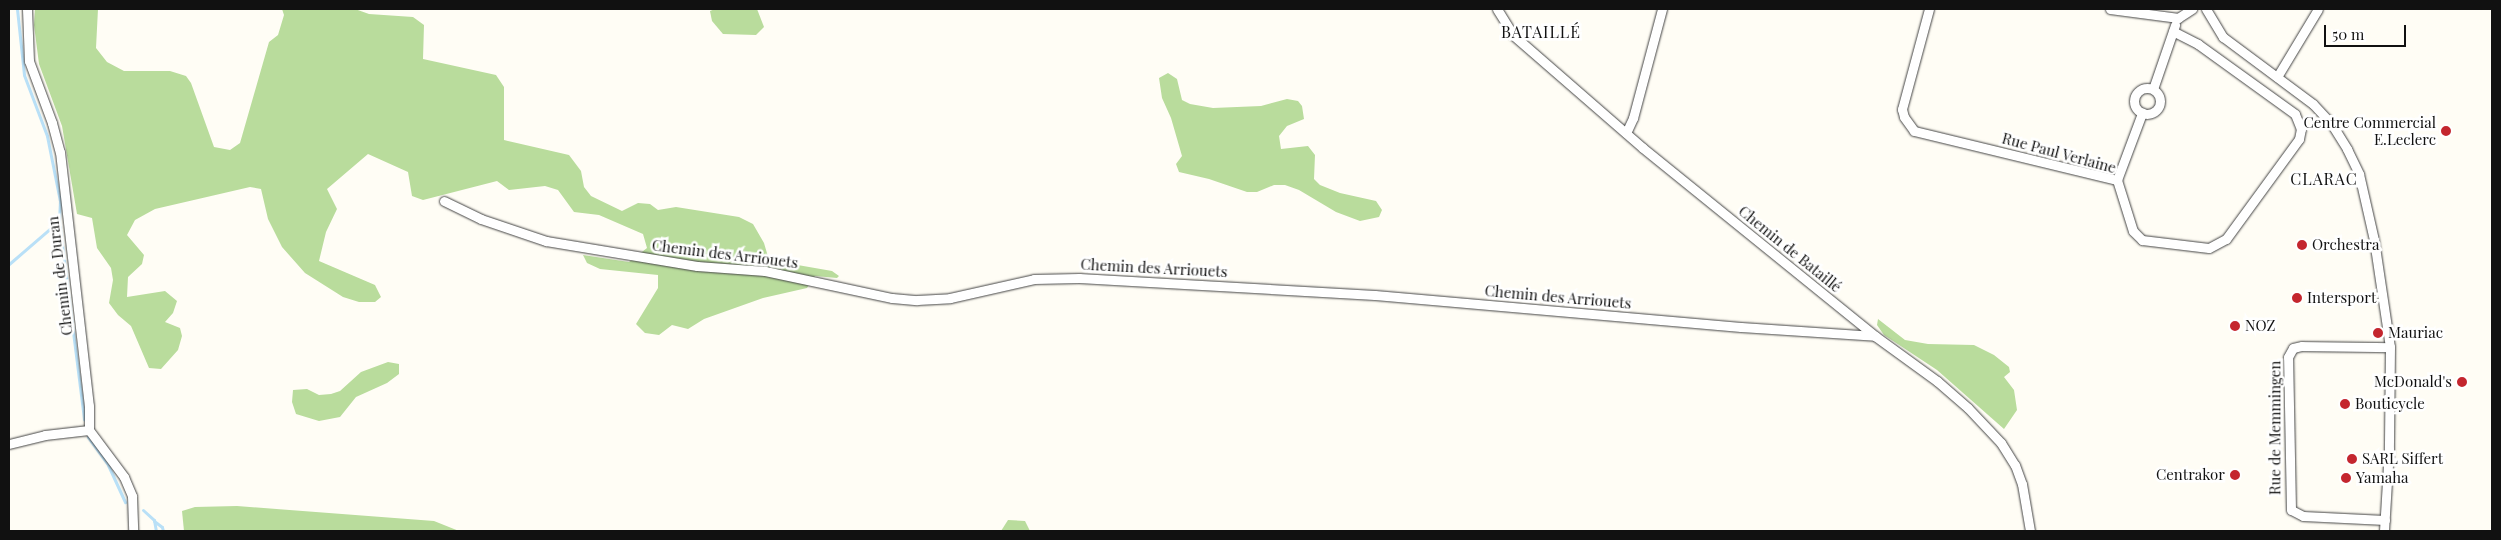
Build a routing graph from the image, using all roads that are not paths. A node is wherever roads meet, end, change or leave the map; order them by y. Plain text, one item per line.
1 (27, 9) edge
2 (1497, 9) edge
3 (1662, 9) edge
4 (1929, 9) edge
5 (2110, 9) edge
6 (2192, 9) edge
7 (2206, 9) edge
8 (2318, 9) edge
9 (2178, 18) junction
10 (2173, 31) junction
11 (2277, 77) junction
12 (2153, 89) junction
13 (2142, 113) junction
14 (1626, 132) junction
15 (2117, 180) junction
16 (444, 201) dead end
17 (1875, 336) junction
18 (2390, 347) junction
19 (89, 430) junction
20 (9, 444) edge
21 (2385, 520) junction
22 (133, 531) edge
23 (2030, 531) edge
24 (2384, 531) edge

1 - 19 street, Chemin de Duran
2 - 14 street, Chemin de Bataillé
3 - 14 street
4 - 15 street, Rue Paul Verlaine
5 - 9 street
6 - 9 street
7 - 11 street
8 - 11 street
9 - 10 street
10 - 12 street
10 - 15 street, Rue Paul Verlaine
11 - 18 street
12 - 13 street
12 - 13 street
13 - 15 street
14 - 17 street, Chemin de Bataillé
16 - 17 street, Chemin des Arriouets
17 - 23 street, Chemin de Bataillé
18 - 21 street
18 - 21 street, Rue de Memmingen
19 - 20 street
19 - 22 street
21 - 24 street

